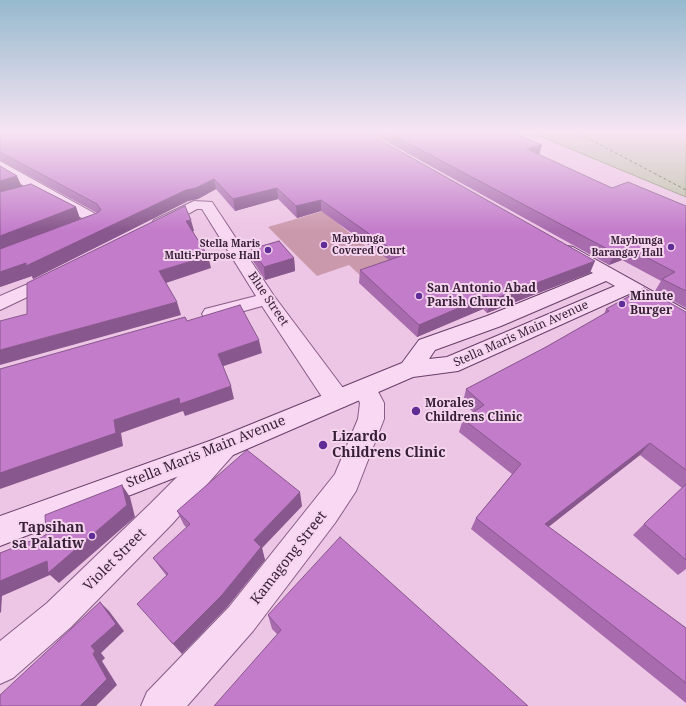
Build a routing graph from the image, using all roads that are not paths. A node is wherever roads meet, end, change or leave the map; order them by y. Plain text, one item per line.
1 (0, 165) edge
2 (37, 188) junction
3 (22, 193) edge
4 (74, 229) edge
5 (144, 231) edge
6 (557, 246) edge
7 (67, 271) edge
8 (607, 274) junction
9 (629, 287) junction
10 (267, 299) junction
11 (0, 304) edge
12 (195, 319) edge
13 (686, 319) edge
14 (410, 369) junction
15 (351, 393) junction
16 (224, 447) junction
17 (0, 531) edge
18 (0, 666) edge
19 (161, 706) edge

1 - 2 street
2 - 3 street
2 - 4 street
5 - 10 street, Blue Street
6 - 8 street
7 - 11 street
8 - 9 street
8 - 14 street, Stella Maris Main Avenue
9 - 13 street
9 - 14 street, Stella Maris Main Avenue
10 - 12 street
10 - 15 street, Blue Street
14 - 15 street, Stella Maris Main Avenue
15 - 16 street, Stella Maris Main Avenue
15 - 19 street, Kamagong Street
16 - 17 street, Stella Maris Main Avenue
16 - 18 street, Violet Street

